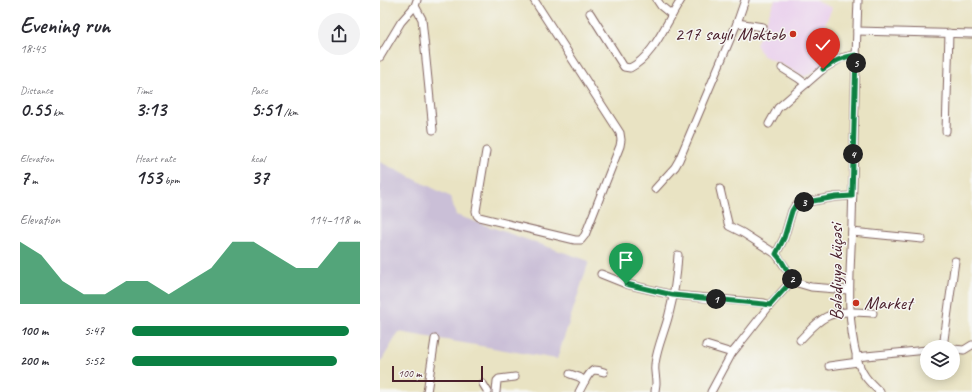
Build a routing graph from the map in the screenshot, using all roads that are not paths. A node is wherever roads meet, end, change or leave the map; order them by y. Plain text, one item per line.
1 (534, 0) edge
2 (657, 0) edge
3 (681, 0) edge
4 (745, 0) edge
5 (858, 0) edge
6 (416, 3) edge
7 (590, 13) dead end
8 (672, 16) junction
9 (737, 23) junction
10 (763, 27) dead end
11 (857, 31) junction
12 (949, 33) junction
13 (972, 34) edge
14 (856, 55) junction
15 (380, 56) edge
16 (782, 68) dead end
17 (806, 84) junction
18 (769, 124) dead end
19 (433, 130) dead end
20 (946, 131) dead end
21 (486, 151) dead end
22 (655, 189) dead end
23 (720, 189) dead end
24 (852, 196) junction
25 (852, 232) junction
26 (922, 239) dead end
27 (776, 254) junction
28 (678, 255) dead end
29 (954, 261) dead end
30 (601, 274) dead end
31 (794, 282) junction
32 (849, 290) junction
33 (673, 295) junction
34 (770, 305) junction
35 (849, 312) junction
36 (873, 313) dead end
37 (435, 338) dead end
38 (800, 340) dead end
39 (944, 340) edge
40 (706, 345) dead end
41 (972, 345) edge
42 (960, 350) edge
43 (920, 351) edge
44 (732, 354) junction
45 (857, 360) junction
46 (830, 366) dead end
47 (604, 372) dead end
48 (570, 374) dead end
49 (515, 377) dead end
50 (585, 381) junction
51 (483, 384) dead end
52 (427, 392) edge
53 (488, 392) edge
54 (496, 392) edge
55 (579, 392) edge
56 (655, 392) edge
57 (711, 392) edge
58 (880, 392) edge

1 - 21 street
2 - 8 street
3 - 8 street
4 - 9 street
5 - 11 street, Bələdiyyə küçəsi
6 - 15 street
6 - 19 street
7 - 8 street
9 - 10 street
9 - 22 street
11 - 12 street
11 - 14 street, Bələdiyyə küçəsi
12 - 13 street
12 - 20 street
14 - 17 street
14 - 24 street, Bələdiyyə küçəsi
16 - 17 street
17 - 18 street
23 - 27 street
24 - 25 street, Bələdiyyə küçəsi
24 - 27 street
25 - 26 street
25 - 32 street, Bələdiyyə küçəsi
27 - 31 street
28 - 33 street
29 - 39 street
30 - 33 street
31 - 32 street
31 - 34 street
32 - 35 street, Bələdiyyə küçəsi
33 - 34 street
33 - 56 street
34 - 44 street
35 - 36 street
35 - 38 street
35 - 45 street, Bələdiyyə küçəsi
37 - 52 street
40 - 44 street
41 - 42 street
43 - 45 street
44 - 57 street
45 - 46 street
45 - 58 street, Bələdiyyə küçəsi
47 - 50 street
48 - 50 street
49 - 54 street
50 - 55 street
51 - 53 street

